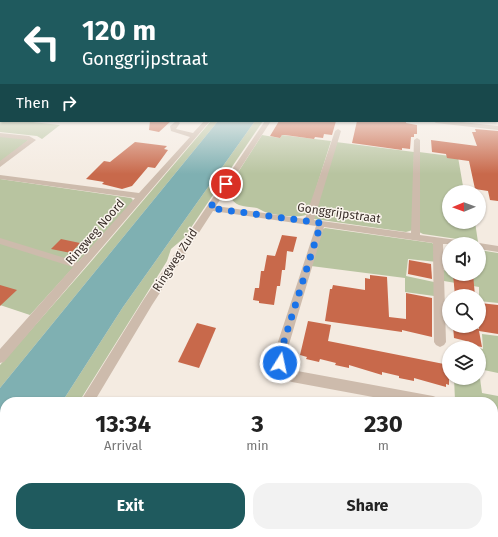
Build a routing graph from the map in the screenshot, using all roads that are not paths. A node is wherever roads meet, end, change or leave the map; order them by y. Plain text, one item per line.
1 (176, 124) edge
2 (205, 124) edge
3 (266, 124) edge
4 (463, 124) edge
5 (498, 128) edge
6 (338, 131) dead end
7 (0, 135) edge
8 (195, 136) junction
9 (417, 140) dead end
10 (0, 165) edge
11 (0, 177) edge
12 (142, 196) junction
13 (210, 208) junction
14 (315, 222) junction
15 (415, 236) junction
16 (438, 240) junction
17 (0, 241) edge
18 (442, 241) edge
19 (486, 247) edge
20 (498, 249) edge
21 (80, 266) junction
22 (440, 342) dead end
23 (0, 358) edge
24 (90, 397) edge
25 (405, 397) edge

1 - 8 street
2 - 8 street, Ringweg Noord
3 - 13 street, Ringweg Zuid
4 - 5 street
6 - 14 street
7 - 10 street
8 - 12 street, Ringweg Noord
9 - 15 street
11 - 12 street
12 - 21 street, Ringweg Noord
13 - 14 street, Gonggrijpstraat
13 - 24 street, Ringweg Zuid
14 - 15 street, Gonggrijpstraat
14 - 25 street
15 - 16 street, Gonggrijpstraat
16 - 18 street, Gonggrijpstraat
16 - 22 street
17 - 21 street
19 - 20 street
21 - 23 street, Ringweg Noord

